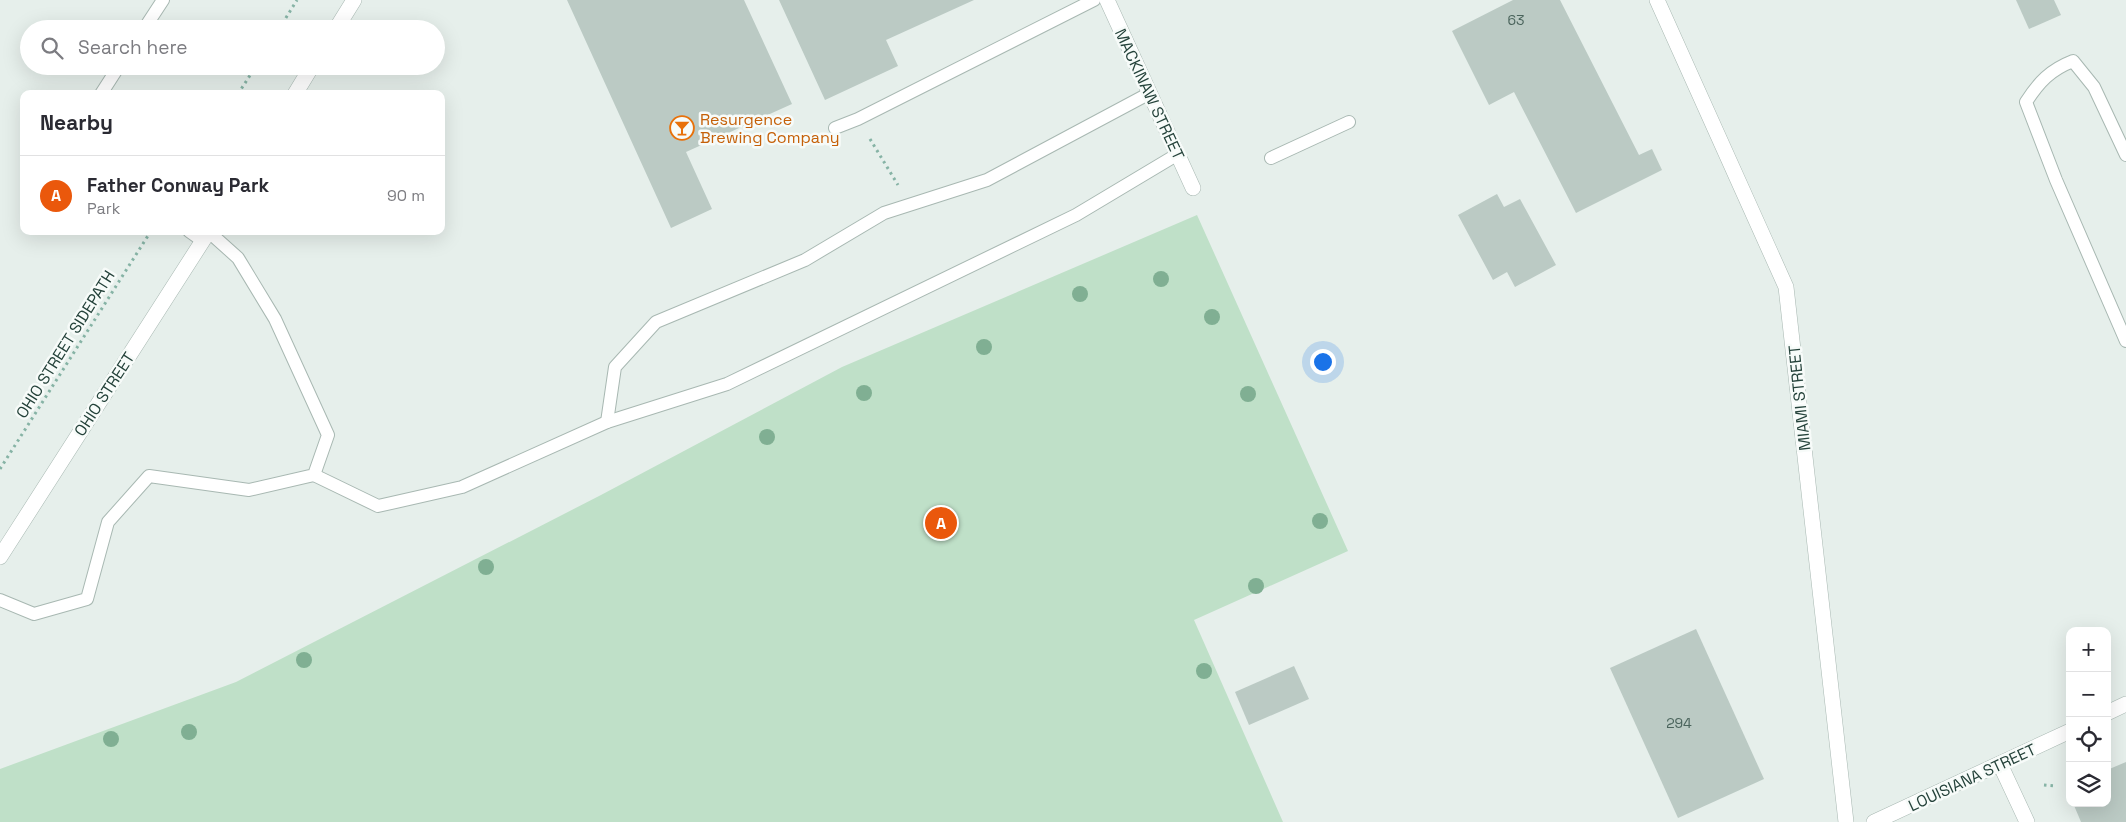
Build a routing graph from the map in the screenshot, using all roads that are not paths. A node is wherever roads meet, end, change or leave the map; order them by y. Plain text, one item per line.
1 (163, 0) edge
2 (354, 0) edge
3 (1094, 0) edge
4 (1107, 0) edge
5 (1657, 0) edge
6 (150, 20) edge
7 (342, 20) edge
8 (113, 75) edge
9 (307, 75) edge
10 (104, 90) edge
11 (297, 90) edge
12 (1150, 93) junction
13 (1349, 122) dead end
14 (835, 128) dead end
15 (1178, 154) junction
16 (2126, 156) edge
17 (1271, 158) dead end
18 (1194, 188) dead end
19 (207, 235) edge
20 (2126, 340) edge
21 (607, 422) junction
22 (314, 475) junction
23 (0, 556) edge
24 (0, 600) edge
25 (2126, 704) edge
26 (2111, 711) edge
27 (2066, 733) edge
28 (2000, 764) junction
29 (1846, 822) edge
30 (1874, 822) edge
31 (2027, 822) edge

1 - 6 lane
2 - 7 street
3 - 14 lane
4 - 12 street, MACKINAW STREET
5 - 29 street, MIAMI STREET
8 - 10 lane
9 - 11 street
12 - 15 street, MACKINAW STREET
12 - 21 lane
13 - 17 lane
15 - 18 street, MACKINAW STREET
15 - 21 lane
16 - 20 lane
19 - 22 lane
19 - 23 street, OHIO STREET
21 - 22 lane
22 - 24 lane
25 - 26 street
27 - 28 street, LOUISIANA STREET
28 - 30 street, LOUISIANA STREET
28 - 31 street

